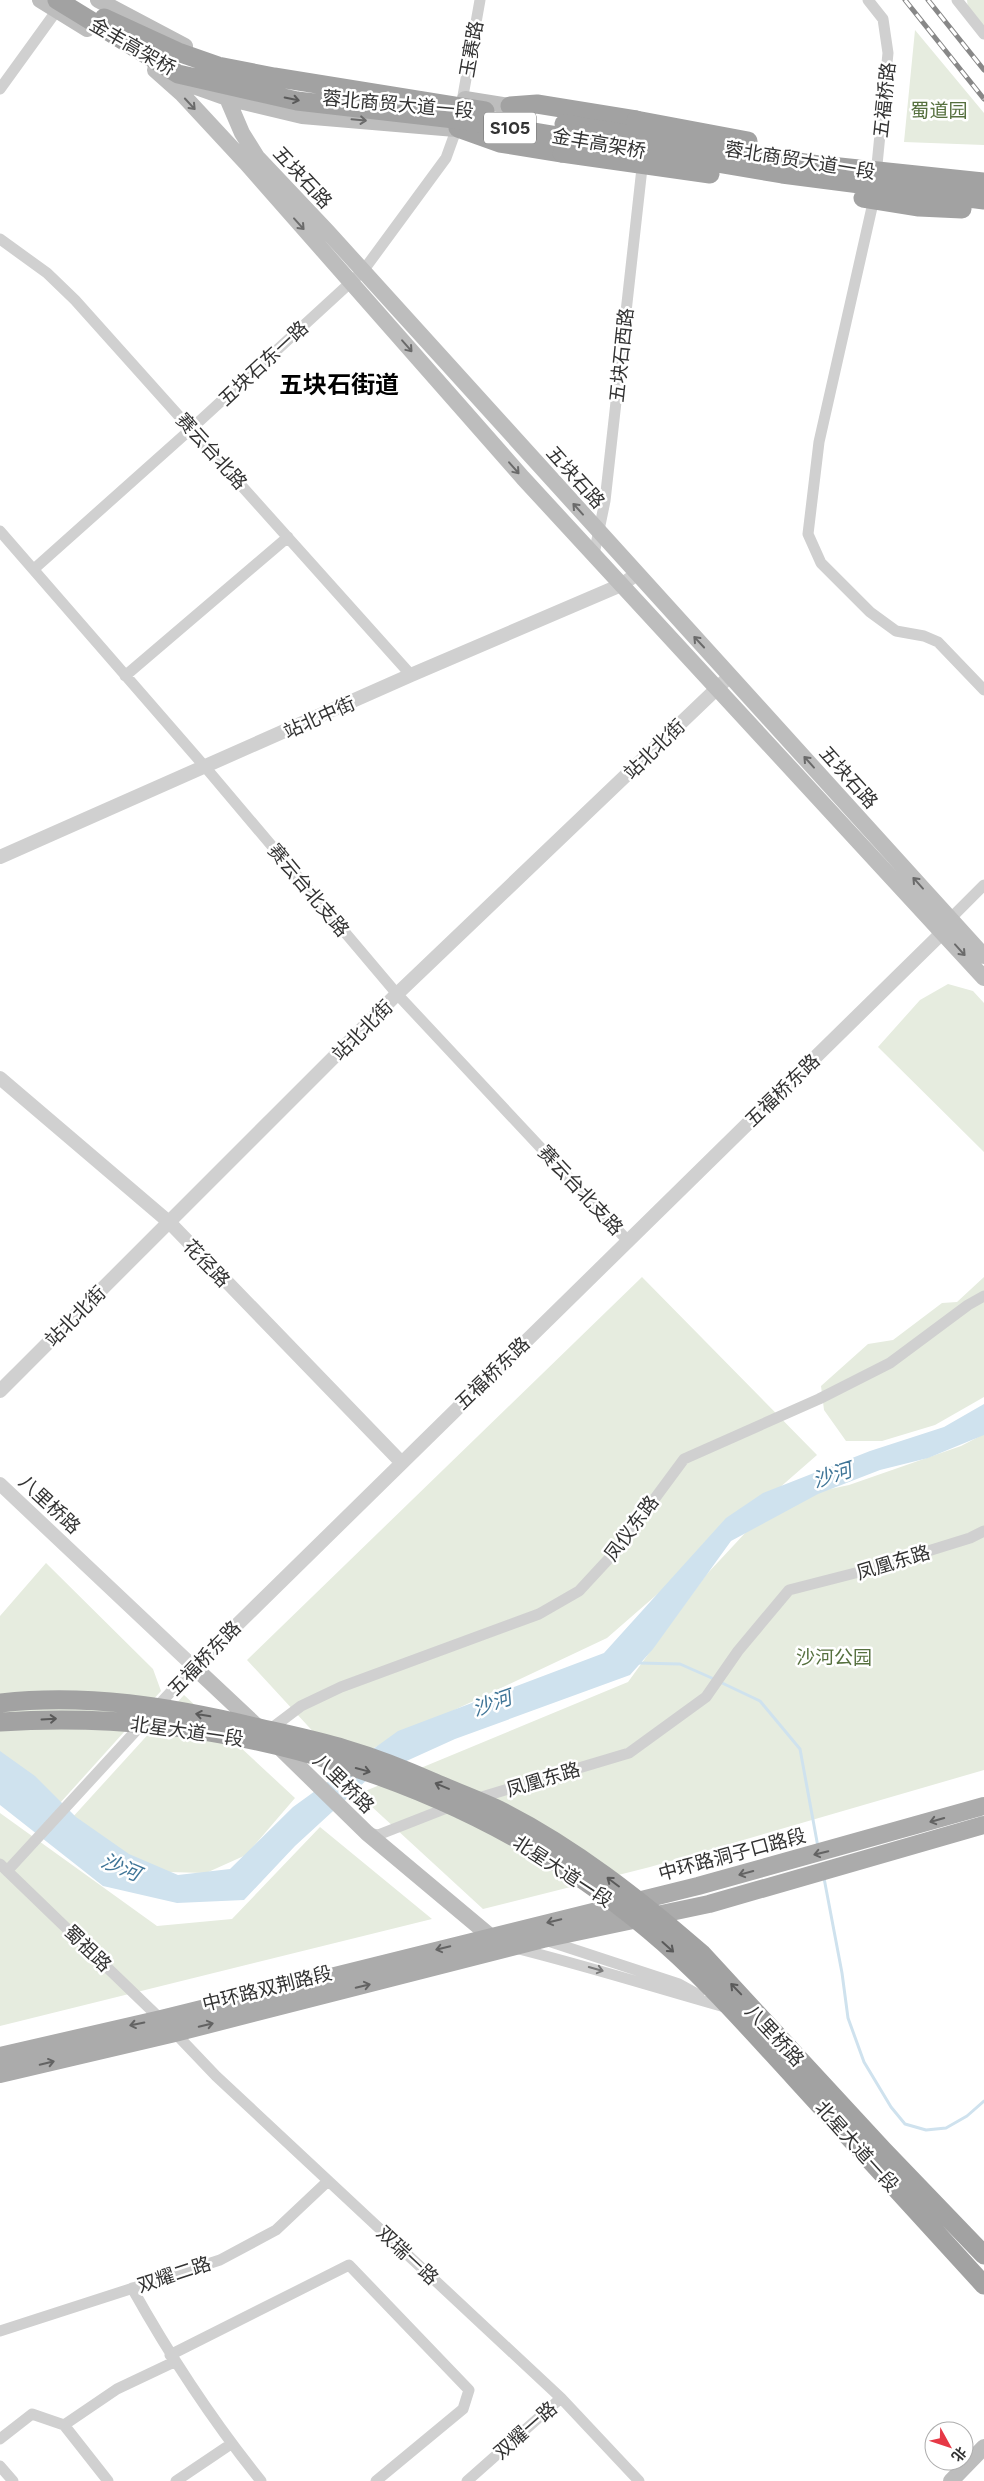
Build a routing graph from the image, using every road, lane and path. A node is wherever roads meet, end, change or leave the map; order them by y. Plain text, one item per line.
1 (40, 0) edge
2 (77, 0) edge
3 (98, 0) edge
4 (480, 0) edge
5 (868, 0) edge
6 (958, 0) edge
7 (59, 4) edge
8 (984, 34) edge
9 (191, 49) junction
10 (155, 70) junction
11 (0, 89) edge
12 (228, 98) junction
13 (463, 98) junction
14 (510, 106) junction
15 (458, 128) junction
16 (643, 156) junction
17 (877, 170) junction
18 (984, 179) edge
19 (874, 199) junction
20 (984, 201) edge
21 (984, 210) edge
22 (0, 240) edge
23 (357, 276) junction
24 (192, 428) junction
25 (0, 531) edge
26 (598, 532) junction
27 (288, 537) junction
28 (594, 554) junction
29 (34, 569) junction
30 (637, 574) junction
31 (621, 585) junction
32 (411, 675) junction
33 (125, 676) junction
34 (730, 676) junction
35 (717, 688) junction
36 (984, 690) edge
37 (206, 768) junction
38 (0, 857) edge
39 (984, 885) edge
40 (943, 925) junction
41 (984, 956) edge
42 (984, 978) edge
43 (398, 994) junction
44 (0, 1078) edge
45 (170, 1223) junction
46 (628, 1240) junction
47 (984, 1296) edge
48 (0, 1391) edge
49 (401, 1462) junction
50 (0, 1484) edge
51 (984, 1531) edge
52 (194, 1666) junction
53 (0, 1703) edge
54 (0, 1722) edge
55 (265, 1734) junction
56 (984, 1806) edge
57 (984, 1825) edge
58 (367, 1833) junction
59 (4, 1867) edge
60 (490, 1936) junction
61 (543, 1939) junction
62 (515, 1948) junction
63 (722, 2006) junction
64 (161, 2019) junction
65 (175, 2033) junction
66 (0, 2056) edge
67 (0, 2074) edge
68 (328, 2180) junction
69 (984, 2247) edge
70 (984, 2255) edge
71 (984, 2266) edge
72 (984, 2286) edge
73 (132, 2288) junction
74 (0, 2331) edge
75 (172, 2359) junction
76 (561, 2398) junction
77 (64, 2425) junction
78 (0, 2439) edge
79 (231, 2444) junction
80 (984, 2447) edge
81 (984, 2463) edge
82 (0, 2466) edge
83 (13, 2481) edge
84 (108, 2481) edge
85 (176, 2481) edge
86 (261, 2481) edge
87 (376, 2481) edge
88 (467, 2481) edge
89 (638, 2481) edge
90 (951, 2481) edge
91 (966, 2481) edge

1 - 7 main road, 蓉北商贸大道一段
2 - 18 highway, 金丰高架桥 / S105, bridge
3 - 9 main road, 蓉北商贸大道一段
4 - 13 street, 玉赛路
5 - 17 street, 五福桥路
6 - 8 street
7 - 10 main road, 蓉北商贸大道一段
7 - 11 street
7 -> 20 highway, 金丰高架桥 / S105, bridge
9 - 12 main road, 五块石路
9 - 13 main road, 蓉北商贸大道一段
10 - 12 main road, 蓉北商贸大道一段
10 -> 23 main road, 五块石路
12 -> 15 main road, 蓉北商贸大道一段
12 - 23 main road, 五块石路
13 - 14 main road, 蓉北商贸大道一段
13 - 15 street, 玉赛路
14 - 17 main road, 蓉北商贸大道一段
14 - 18 highway, bridge
15 - 16 main road, 蓉北商贸大道一段
15 - 21 highway, bridge
15 - 23 street, 五块石东一路
16 - 19 main road, 蓉北商贸大道一段
16 - 26 street, 五块石西路
17 - 18 street, 蓉北商贸大道一段
17 - 19 street, 五福桥路
19 - 20 main road, 蓉北商贸大道一段
19 - 36 street, 五福桥路
22 - 24 street, 赛云台北路
23 - 24 street, 五块石东一路
26 -> 23 main road, 五块石路
23 -> 28 main road, 五块石路
24 - 27 street, 赛云台北路
24 - 29 street, 五块石东一路
25 - 29 street, 赛云台北支路
26 - 28 street, 五块石西路
26 - 30 main road, 五块石路
27 - 32 street, 赛云台北路
27 - 33 street
28 - 31 main road, 五块石路
29 - 33 street, 赛云台北支路
30 - 31 street, 站北中街
34 -> 30 main road, 五块石路
31 - 32 street, 站北中街
31 - 35 main road, 五块石路
32 - 37 street, 站北中街
33 - 37 street, 赛云台北支路
34 - 35 street, 站北北街
40 -> 34 main road, 五块石路
35 - 40 main road, 五块石路
35 - 43 street, 站北北街
37 - 38 street, 站北中街
37 - 43 street, 赛云台北支路
39 - 40 street, 五福桥东路
40 - 41 main road
40 -> 42 main road
40 - 46 street, 五福桥东路
43 - 45 street, 站北北街
43 - 46 street, 赛云台北支路
44 - 45 street, 花径路
45 - 48 street, 站北北街
45 - 49 street, 花径路
46 - 49 street, 五福桥东路
47 - 55 street, 凤仪东路
49 - 52 street, 五福桥东路
50 - 52 street, 八里桥路
51 - 58 street, 凤凰东路
52 - 55 main road, 八里桥路
52 - 59 street, 五福桥东路
70 -> 53 highway, 北星大道一段, bridge
54 -> 72 highway, 北星大道一段, bridge
55 - 58 main road, 八里桥路
56 -> 60 main road, 中环路洞子口路段
57 - 61 main road
58 - 60 main road, 八里桥路
59 - 64 street, 蜀祖路
60 - 62 main road, 八里桥路
60 -> 64 main road, 中环路双荆路段
61 - 62 main road, 中环路双荆路段
61 - 63 street, 八里桥路
62 -> 63 street, 八里桥路
65 -> 62 main road, 中环路双荆路段
63 - 69 street, 八里桥路
63 - 71 street, 八里桥路
63 - 72 street, 八里桥路
64 - 65 street, 蜀祖路
64 -> 66 main road, 中环路双荆路段
67 -> 65 main road, 中环路双荆路段
65 - 68 street, 双瑞一路
68 - 73 street, 双耀二路
68 - 76 street, 双瑞一路
73 - 74 street, 双耀二路
73 - 75 street
75 - 77 street
75 - 79 street
75 - 87 street
76 - 88 street, 双耀一路
76 - 89 street, 双瑞一路
77 - 78 street
77 - 84 street
79 - 85 street
79 - 86 street
80 - 90 main road
81 - 91 main road
82 - 83 street

